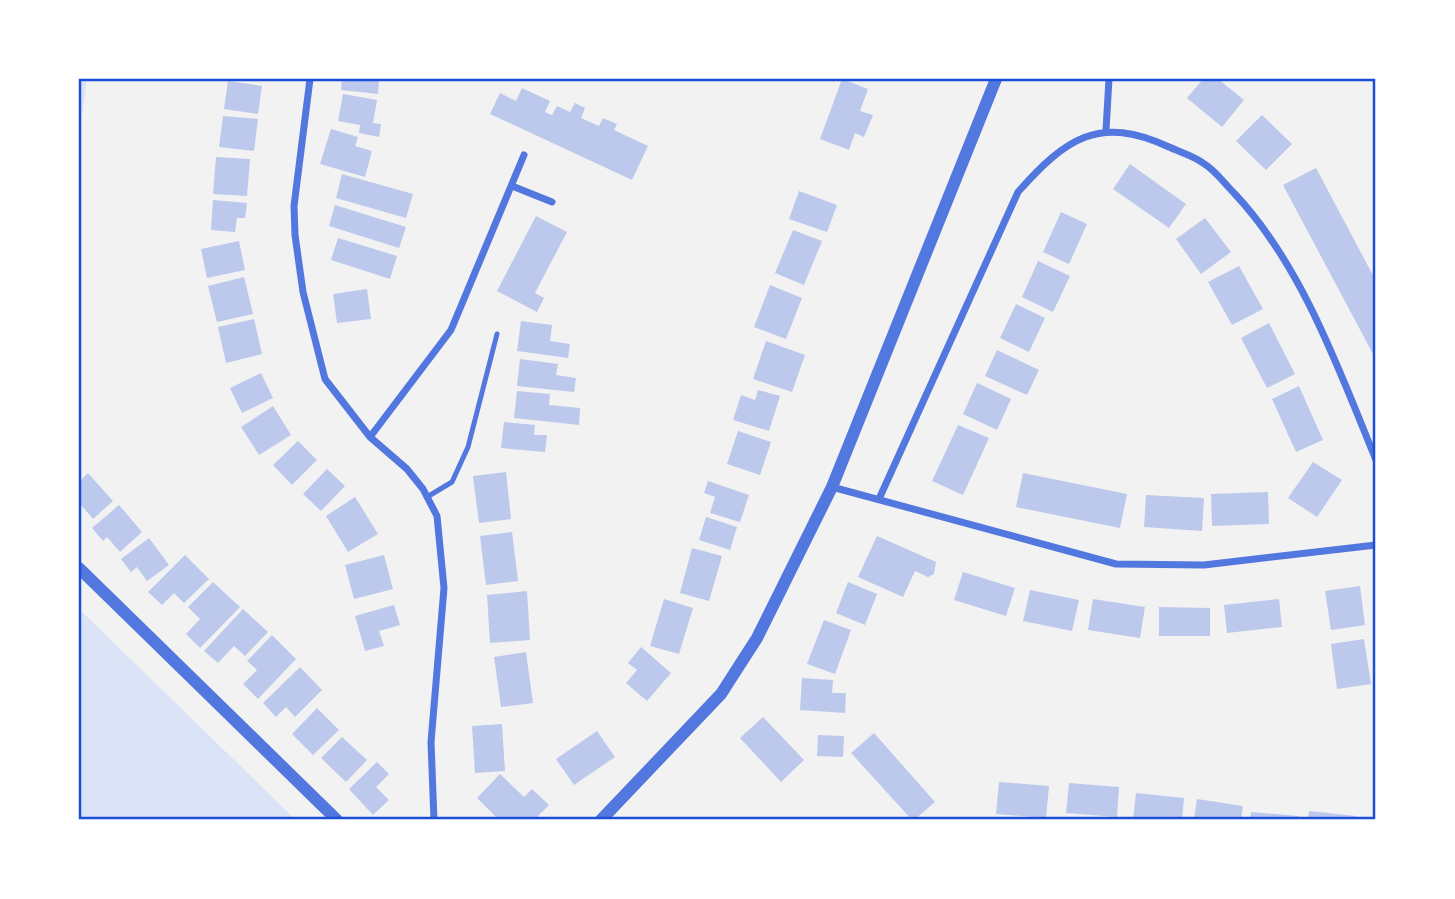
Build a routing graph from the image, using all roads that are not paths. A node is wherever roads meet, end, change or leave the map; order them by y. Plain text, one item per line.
1 (310, 79) edge
2 (996, 79) edge
3 (1109, 79) edge
4 (1106, 130) junction
5 (524, 155) dead end
6 (512, 186) junction
7 (552, 202) dead end
8 (497, 334) dead end
9 (370, 437) junction
10 (1376, 460) edge
11 (832, 487) junction
12 (427, 497) junction
13 (879, 499) junction
14 (1376, 545) edge
15 (79, 568) edge
16 (337, 820) edge
17 (434, 820) edge
18 (601, 820) edge

1 - 9 street
2 - 11 street
3 - 4 street
4 - 10 street
4 - 13 street
5 - 6 street
6 - 7 street
6 - 9 street
8 - 12 lane
9 - 12 street
11 - 13 street
11 - 18 street
12 - 17 street
13 - 14 street
15 - 16 street

